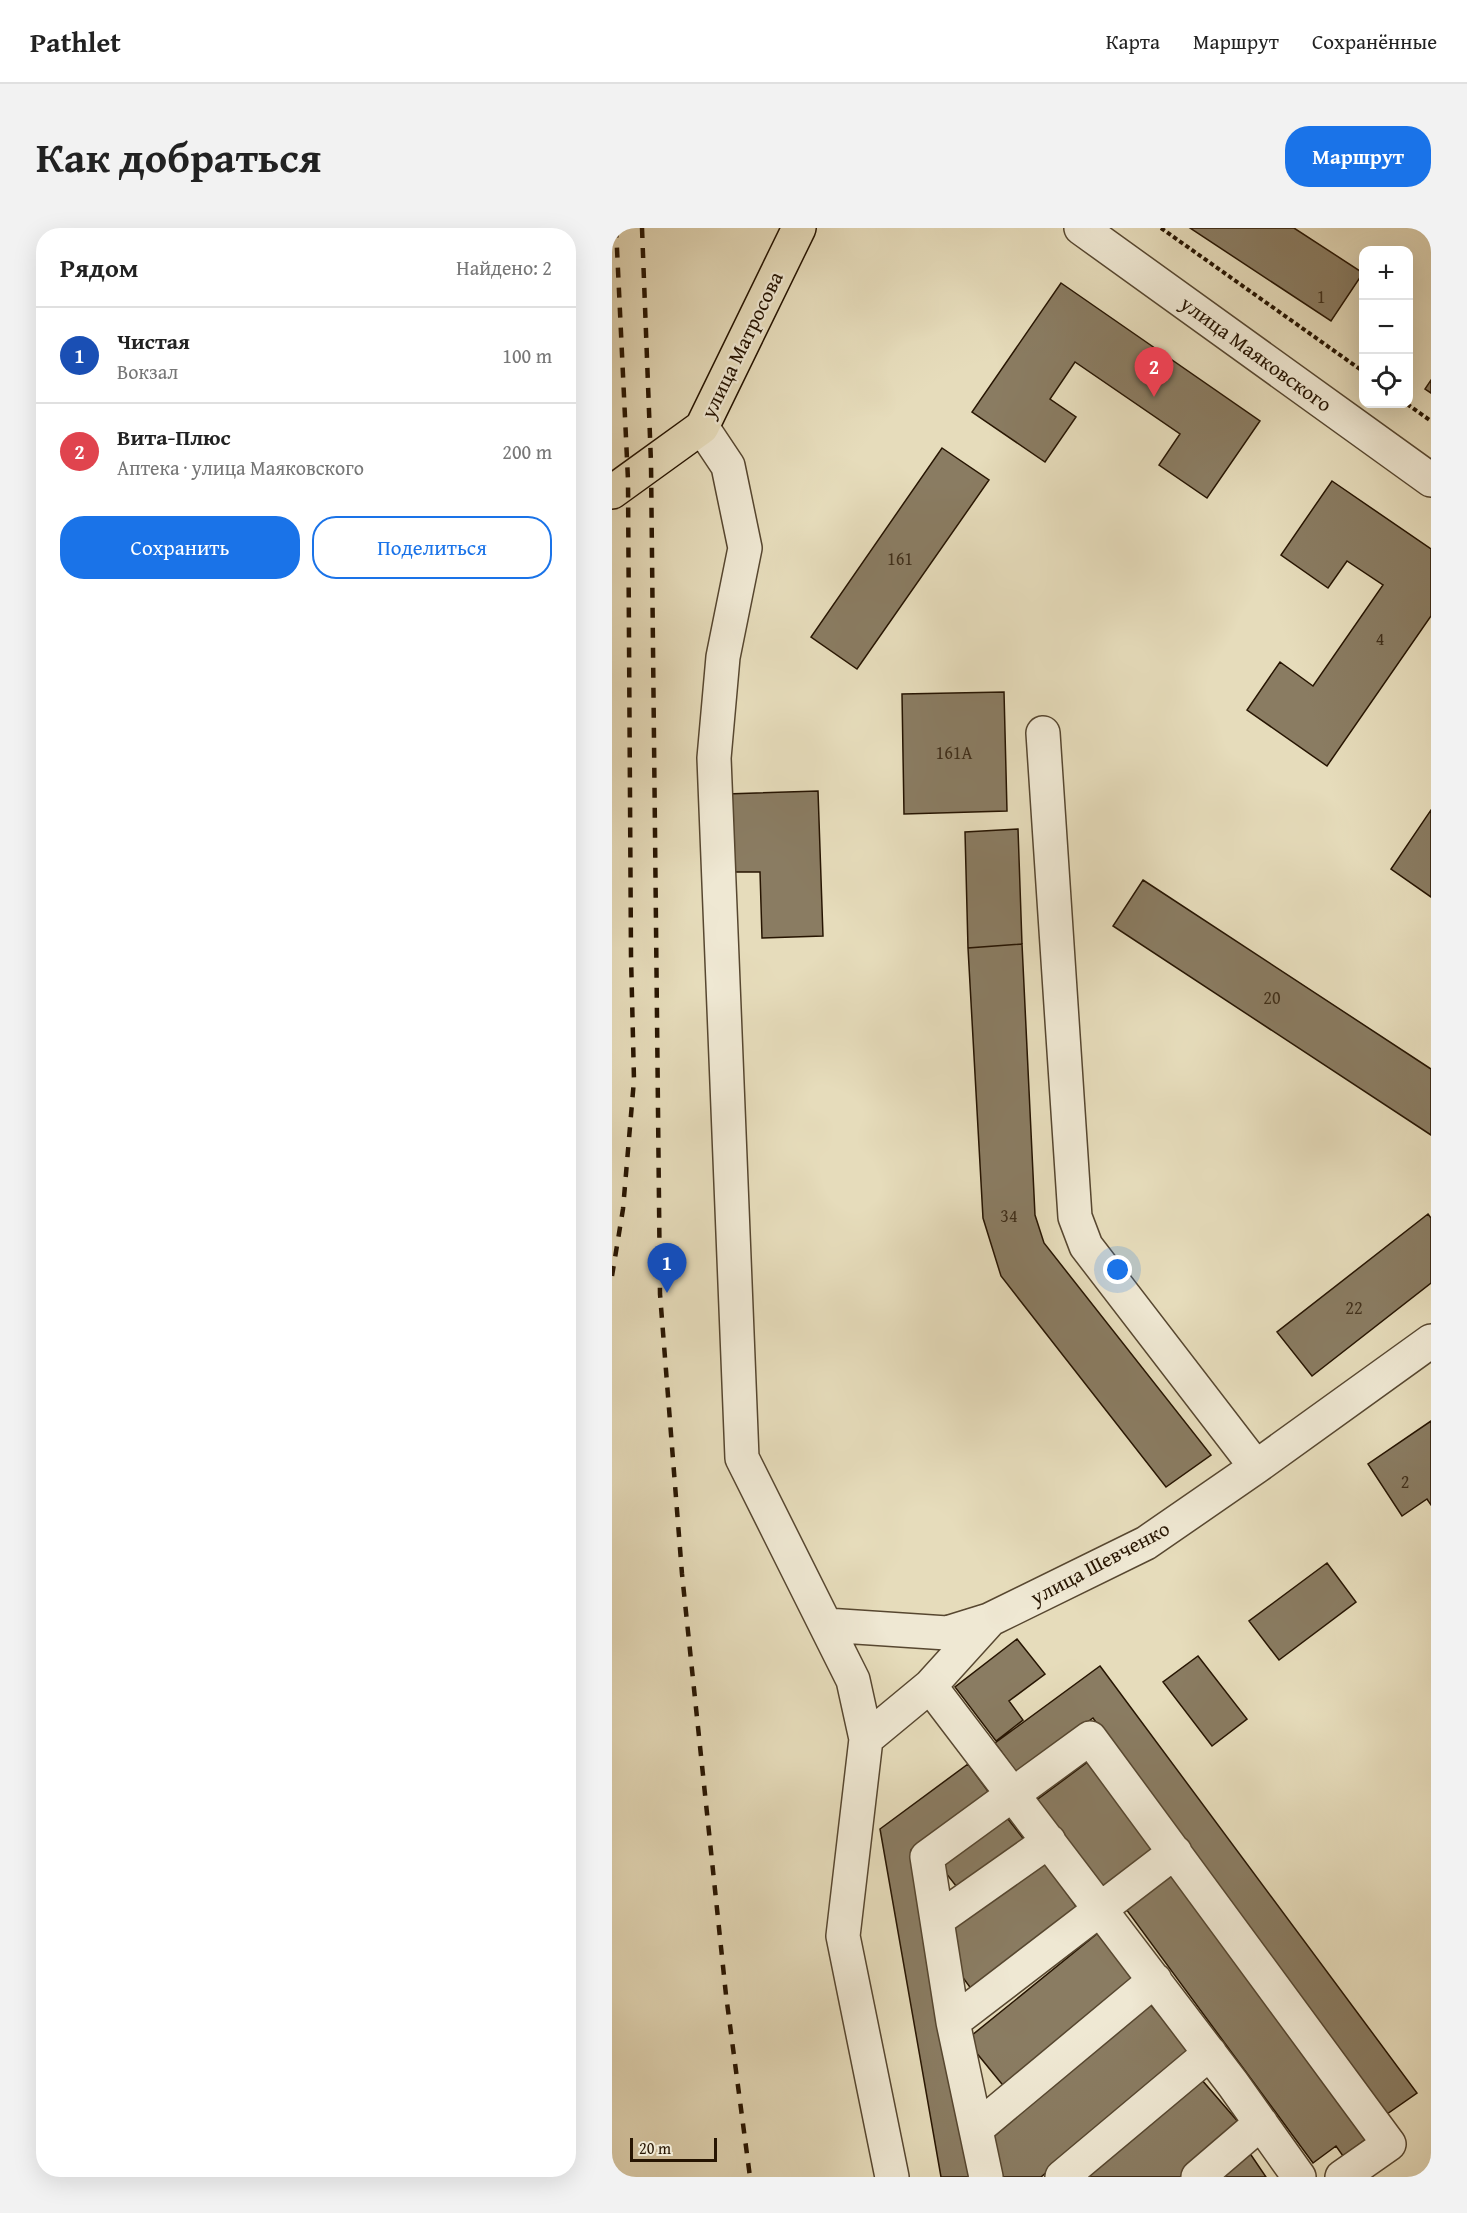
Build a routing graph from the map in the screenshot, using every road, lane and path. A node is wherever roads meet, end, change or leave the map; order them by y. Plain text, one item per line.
1 (799, 228) edge
2 (1083, 228) edge
3 (1161, 228) edge
4 (1359, 368) edge
5 (1413, 408) edge
6 (1431, 420) edge
7 (702, 427) junction
8 (1431, 480) edge
9 (612, 492) edge
10 (1043, 733) dead end
11 (1431, 1341) edge
12 (1256, 1467) junction
13 (989, 1620) junction
14 (825, 1624) junction
15 (930, 1686) junction
16 (866, 1739) junction
17 (1014, 1795) junction
18 (1049, 1841) junction
19 (1175, 1852) junction
20 (1101, 1910) junction
21 (937, 1920) junction
22 (1155, 1980) junction
23 (953, 2022) junction
24 (1210, 2053) junction
25 (1261, 2123) junction
26 (975, 2129) junction
27 (892, 2177) edge
28 (986, 2177) edge
29 (1062, 2177) edge
30 (1198, 2177) edge
31 (1299, 2177) edge
32 (1342, 2177) edge

1 - 7 main road, улица Матросова
2 - 8 street, улица Маяковского
3 - 4 path
5 - 6 path
7 - 9 main road, улица Матросова
7 - 14 street
10 - 12 street
11 - 12 street, улица Шевченко
12 - 13 street, улица Шевченко
13 - 14 street, улица Шевченко
13 - 15 street
14 - 16 street
15 - 16 street
15 - 17 street
16 - 27 street
17 - 18 street
17 - 19 street
17 - 21 street
18 - 20 street
18 - 21 street
19 - 20 street
19 - 32 street
20 - 22 street
20 - 23 street
21 - 23 street
22 - 24 street
22 - 26 street
23 - 26 street
24 - 25 street
24 - 29 street
25 - 30 street
25 - 31 street
26 - 28 street

